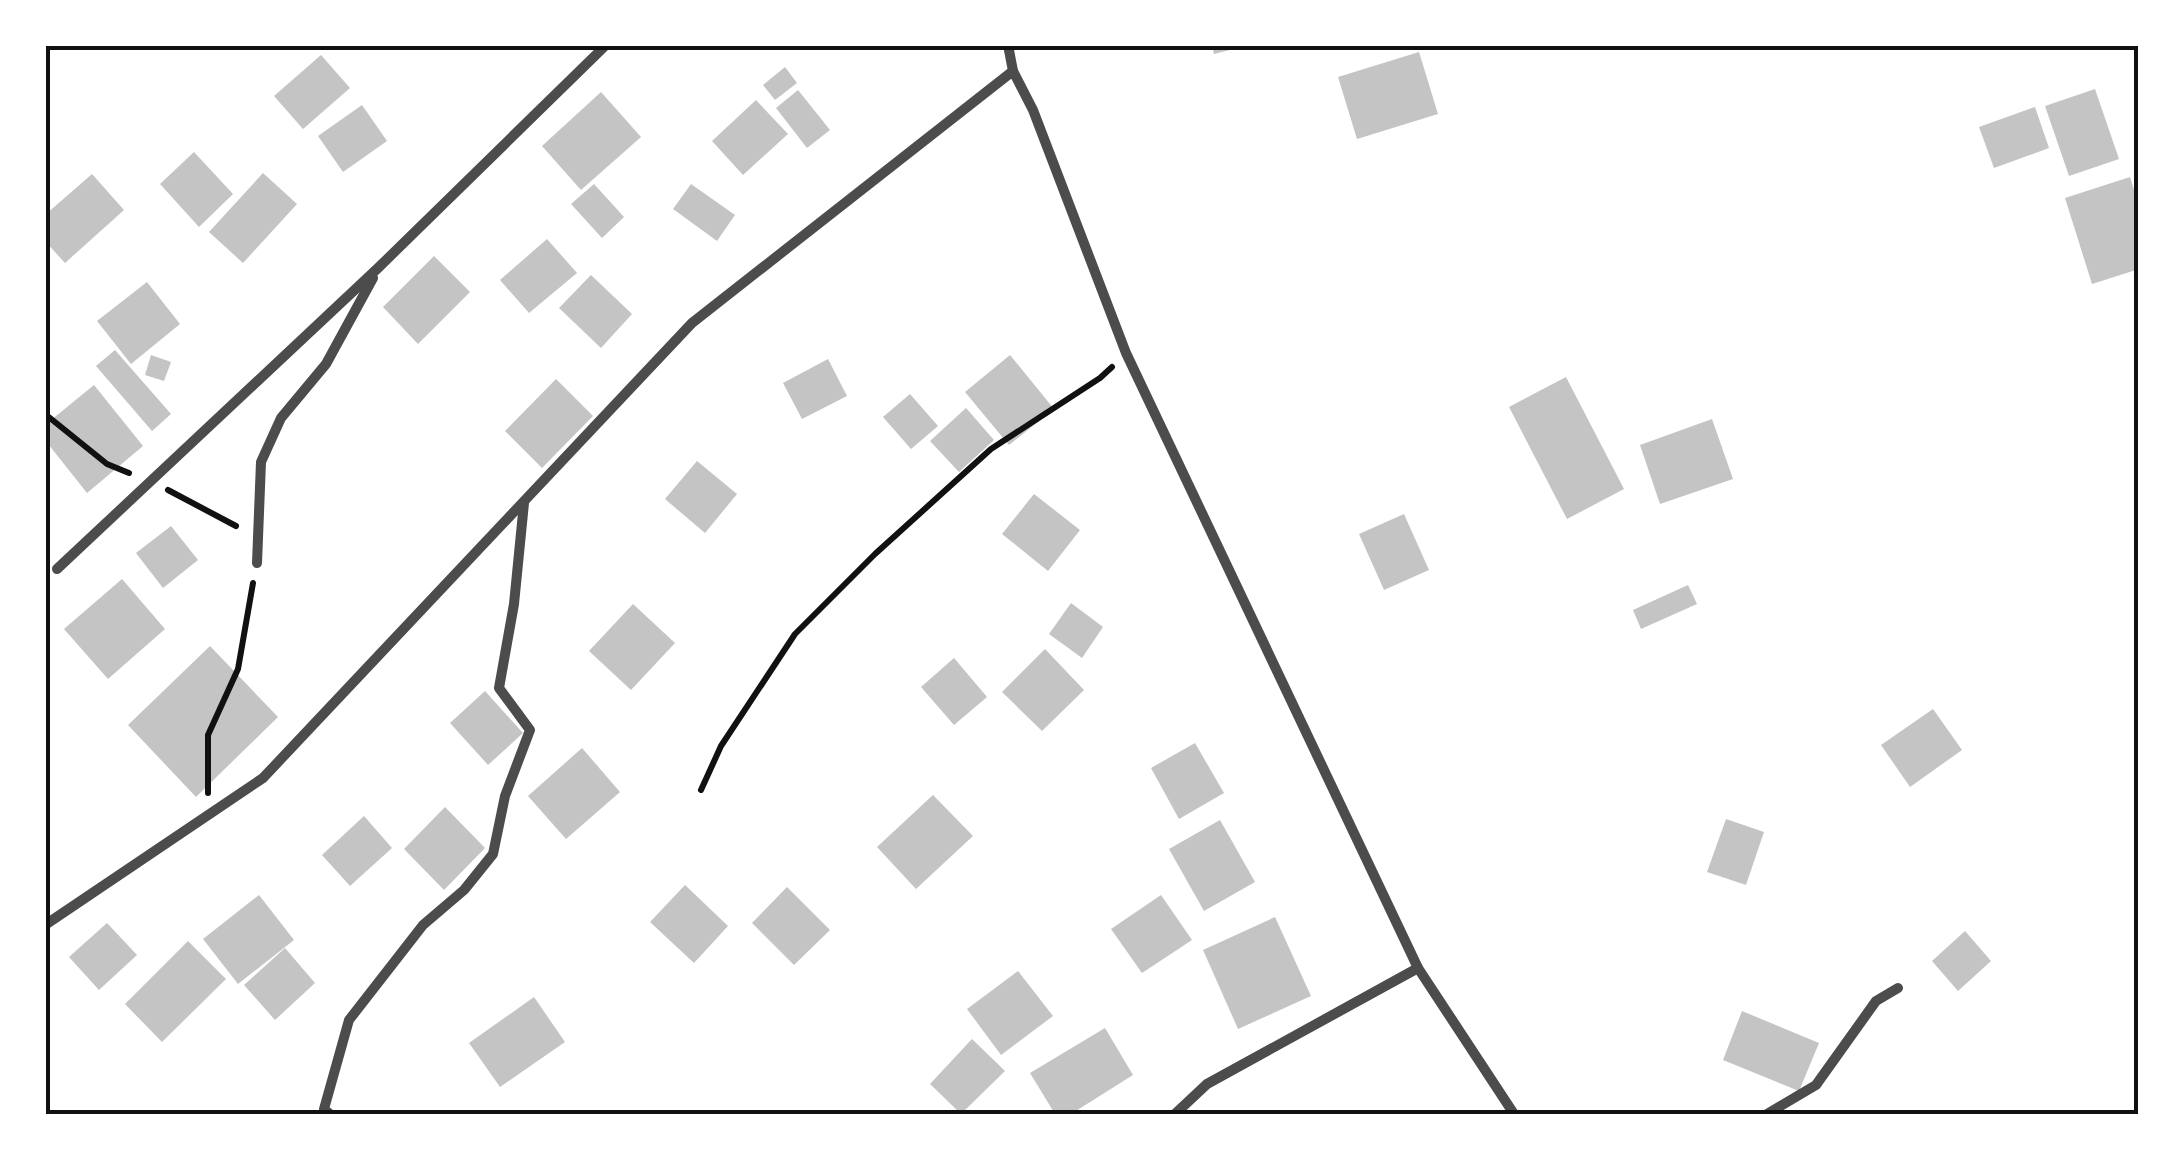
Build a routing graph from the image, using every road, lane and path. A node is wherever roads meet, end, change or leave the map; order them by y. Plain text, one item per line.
1 (606, 45) edge
2 (1008, 45) edge
3 (1013, 71) junction
4 (378, 268) junction
5 (1126, 354) junction
6 (45, 414) edge
7 (150, 482) junction
8 (524, 501) junction
9 (257, 564) junction
10 (57, 569) dead end
11 (701, 790) dead end
12 (208, 816) junction
13 (45, 924) edge
14 (1418, 968) junction
15 (1898, 988) dead end
16 (330, 1114) edge
17 (1175, 1114) edge
18 (1514, 1114) edge
19 (1766, 1114) edge

1 - 4 street
2 - 3 street
3 - 5 street
3 - 8 street
4 - 7 street
4 - 9 street
5 - 11 path
5 - 14 street
6 - 7 path
7 - 9 path
7 - 10 street
8 - 12 street
8 - 16 street
9 - 12 path
12 - 13 street
14 - 17 street
14 - 18 street
15 - 19 street

